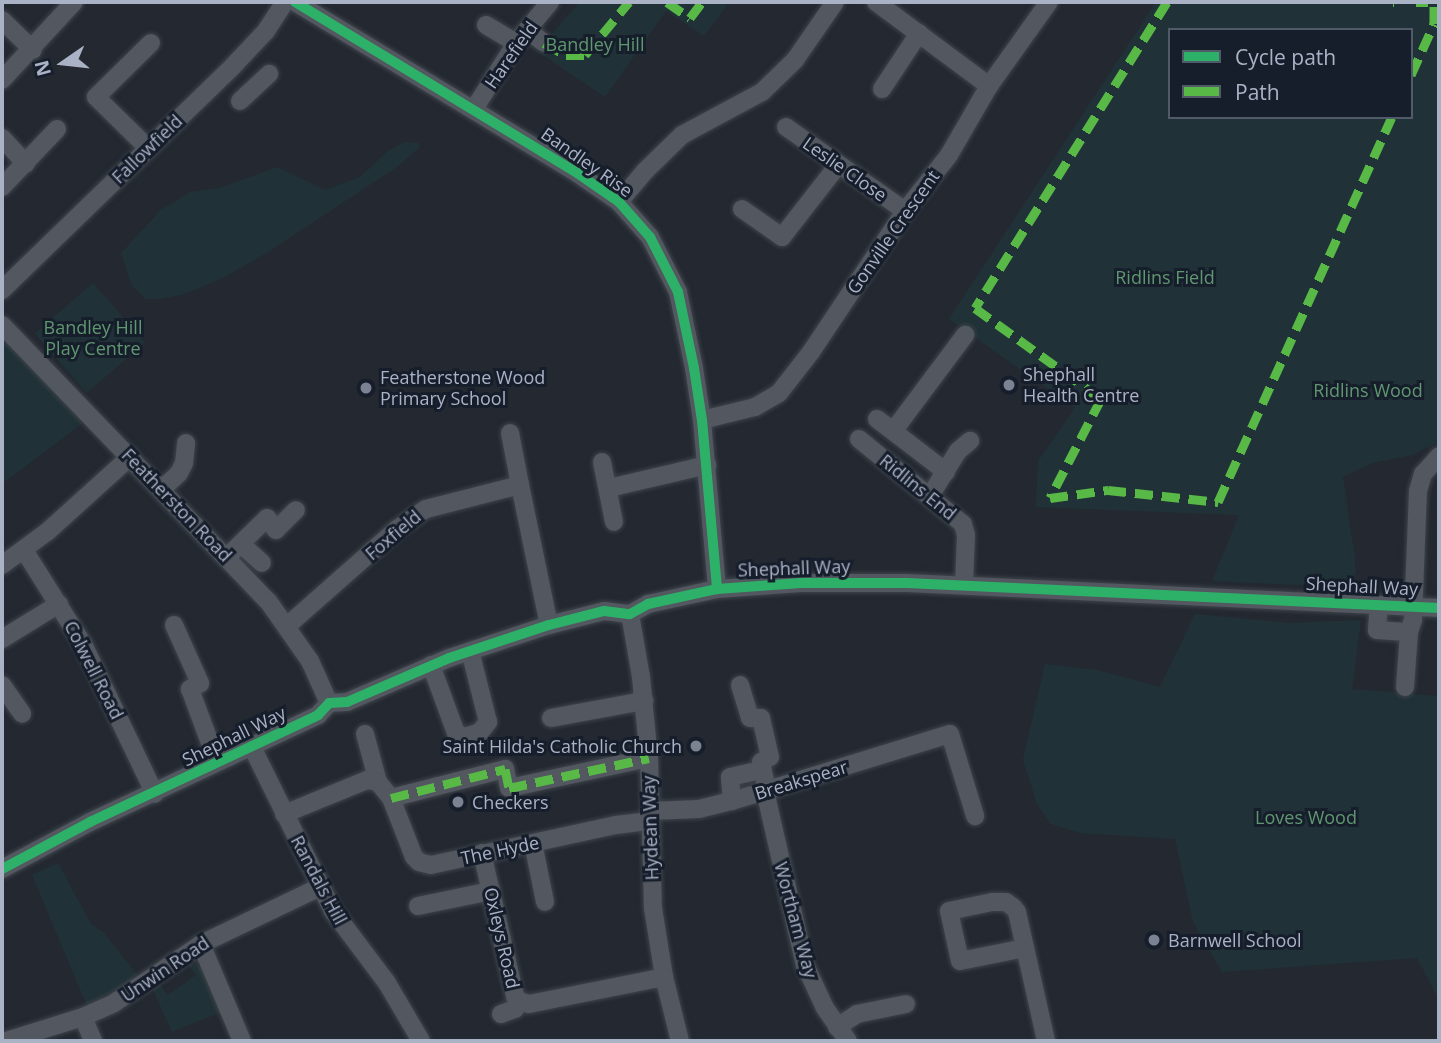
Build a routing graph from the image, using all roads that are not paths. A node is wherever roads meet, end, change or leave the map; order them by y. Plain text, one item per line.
1 (74, 2) edge
2 (285, 2) edge
3 (295, 2) edge
4 (550, 2) edge
5 (835, 2) edge
6 (876, 2) edge
7 (1049, 2) edge
8 (2, 20) edge
9 (486, 25) dead end
10 (919, 33) junction
11 (521, 36) junction
12 (151, 43) dead end
13 (544, 43) dead end
14 (33, 50) junction
15 (233, 66) junction
16 (269, 74) dead end
17 (2, 80) edge
18 (989, 86) junction
19 (254, 87) junction
20 (882, 89) dead end
21 (240, 102) dead end
22 (474, 109) junction
23 (786, 127) dead end
24 (57, 129) dead end
25 (2, 138) edge
26 (148, 148) junction
27 (26, 164) junction
28 (838, 165) junction
29 (2, 187) edge
30 (619, 202) junction
31 (742, 208) dead end
32 (905, 211) junction
33 (2, 290) edge
34 (2, 325) edge
35 (965, 335) dead end
36 (877, 419) dead end
37 (702, 421) junction
38 (894, 430) junction
39 (510, 433) dead end
40 (859, 439) dead end
41 (970, 441) dead end
42 (186, 443) dead end
43 (1439, 456) edge
44 (130, 457) junction
45 (602, 463) dead end
46 (707, 465) junction
47 (946, 472) junction
48 (520, 485) junction
49 (610, 488) junction
50 (162, 489) junction
51 (930, 496) junction
52 (296, 510) dead end
53 (614, 522) dead end
54 (241, 544) junction
55 (24, 550) junction
56 (227, 558) junction
57 (262, 563) dead end
58 (2, 565) edge
59 (964, 584) junction
60 (717, 589) junction
61 (59, 604) junction
62 (1379, 605) junction
63 (1413, 607) junction
64 (1439, 608) edge
65 (630, 614) junction
66 (174, 625) dead end
67 (549, 625) junction
68 (287, 626) junction
69 (1409, 632) junction
70 (2, 639) edge
71 (471, 650) junction
72 (431, 665) junction
73 (2, 685) edge
74 (740, 685) dead end
75 (1405, 687) dead end
76 (644, 701) junction
77 (329, 703) junction
78 (22, 714) dead end
79 (551, 718) dead end
80 (365, 734) dead end
81 (252, 747) junction
82 (649, 758) junction
83 (217, 762) junction
84 (755, 771) dead end
85 (378, 782) junction
86 (766, 790) junction
87 (155, 794) junction
88 (391, 798) junction
89 (732, 801) junction
90 (284, 814) junction
91 (650, 816) junction
92 (975, 816) dead end
93 (533, 843) junction
94 (482, 853) junction
95 (2, 869) edge
96 (320, 887) junction
97 (491, 891) junction
98 (545, 902) dead end
99 (418, 906) dead end
100 (201, 944) junction
101 (1025, 948) junction
102 (664, 977) junction
103 (519, 1002) junction
104 (906, 1004) dead end
105 (501, 1014) dead end
106 (83, 1017) junction
107 (843, 1034) edge
108 (6, 1041) edge
109 (93, 1041) edge
110 (242, 1041) edge
111 (421, 1041) edge
112 (680, 1041) edge
113 (1046, 1041) edge

1 - 14 street
2 - 15 street, Fallowfield
3 - 22 street, Bandley Rise
4 - 11 street, Harefield
5 - 30 street
6 - 10 street
7 - 18 street, Gonville Crescent
8 - 14 street
9 - 11 street
10 - 18 street
10 - 20 street
11 - 13 street
11 - 22 street, Harefield
12 - 26 street
14 - 17 street
15 - 19 street
15 - 26 street, Fallowfield
16 - 19 street
18 - 32 street, Gonville Crescent
19 - 21 street
22 - 30 street, Bandley Rise
23 - 28 street, Leslie Close
24 - 27 street
25 - 27 street
26 - 33 street, Fallowfield
27 - 29 street
28 - 31 street
28 - 32 street, Leslie Close
30 - 37 street, Bandley Rise
32 - 37 street, Gonville Crescent
34 - 44 street, Featherston Road
35 - 38 street
36 - 38 street
37 - 46 street, Bandley Rise
38 - 47 street
39 - 48 street
40 - 51 street, Ridlins End
41 - 47 street
42 - 50 street
43 - 63 street
44 - 50 street, Featherston Road
44 - 55 street
45 - 49 street
46 - 49 street
46 - 60 street, Bandley Rise
47 - 51 street
48 - 67 street
48 - 68 street, Foxfield
49 - 53 street
50 - 56 street, Featherston Road
51 - 59 street, Ridlins End
52 - 54 street
54 - 56 street
54 - 57 street
55 - 58 street
55 - 61 street, Colwell Road
56 - 68 street, Featherston Road
59 - 60 street, Shephall Way
59 - 62 street, Shephall Way
60 - 65 street, Shephall Way
61 - 70 street
61 - 87 street, Colwell Road
62 - 63 street, Shephall Way
62 - 69 street
63 - 64 street, Shephall Way
63 - 69 street
65 - 67 street, Shephall Way
65 - 76 street, Hydean Way
66 - 83 street
67 - 71 street, Shephall Way
68 - 77 street, Featherston Road
69 - 75 street
71 - 72 street, Shephall Way
71 - 72 street
72 - 77 street, Shephall Way
73 - 78 street
74 - 86 street, Wortham Way
76 - 79 street
76 - 82 street, Hydean Way
77 - 81 street, Shephall Way
80 - 85 street
81 - 83 street, Shephall Way
81 - 90 street, Randals Hill
82 - 88 street
82 - 91 street, Hydean Way
83 - 87 street, Shephall Way
84 - 89 street
85 - 88 street, The Hyde
85 - 90 street
86 - 89 street, Breakspear
86 - 92 street, Breakspear
86 - 107 street, Wortham Way
87 - 95 street, Shephall Way
88 - 94 street, The Hyde
89 - 91 street, Breakspear
90 - 96 street, Randals Hill
91 - 93 street, The Hyde
91 - 102 street, Hydean Way
93 - 94 street, The Hyde
93 - 98 street
94 - 97 street, Oxleys Road
96 - 100 street, Unwin Road
96 - 111 street, Randals Hill
97 - 99 street
97 - 103 street, Oxleys Road
100 - 106 street, Unwin Road
100 - 110 street
101 - 101 street
101 - 113 street
102 - 103 street, Oxleys Road
102 - 112 street, Hydean Way
103 - 105 street
104 - 107 street
106 - 108 street, Unwin Road
106 - 109 street

